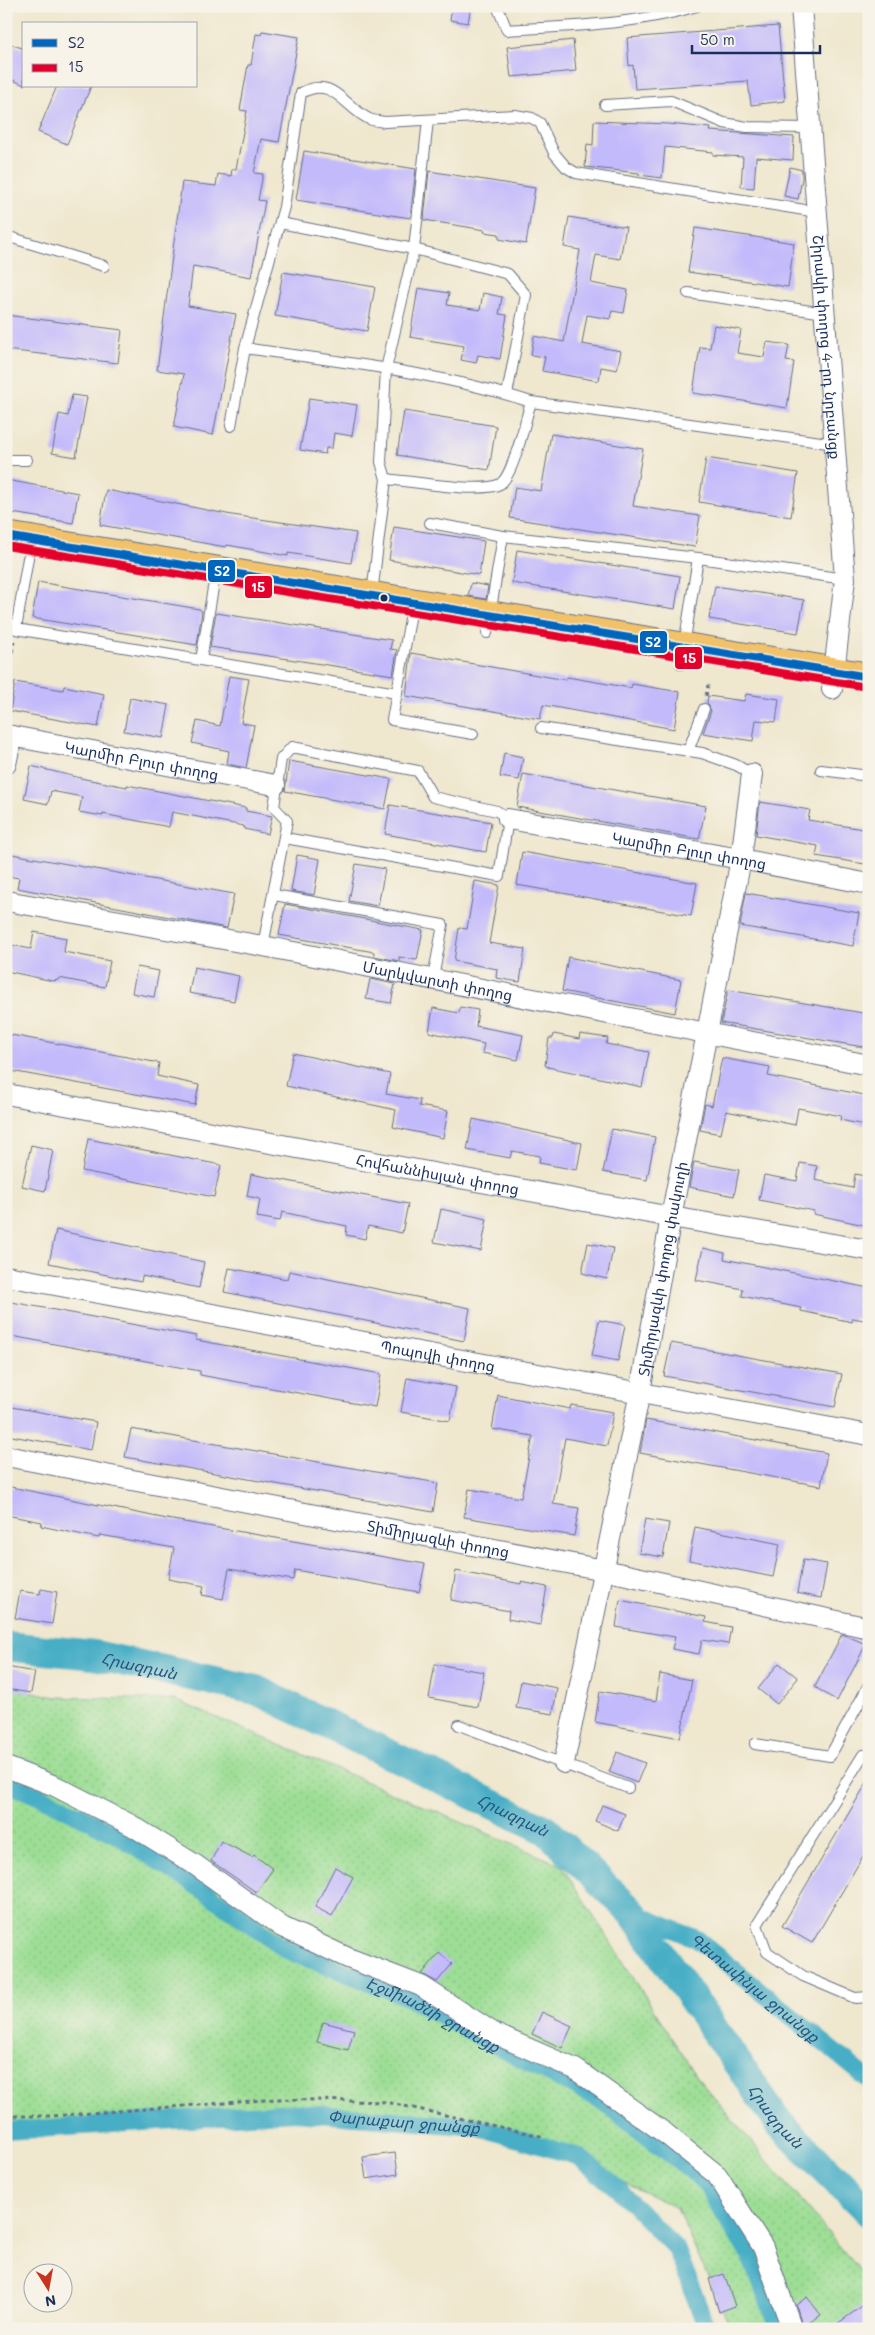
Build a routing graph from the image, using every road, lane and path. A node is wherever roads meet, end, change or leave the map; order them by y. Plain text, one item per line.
1 (497, 6) edge
2 (697, 6) edge
3 (801, 6) edge
4 (605, 105) dead end
5 (428, 120) junction
6 (811, 128) junction
7 (817, 212) junction
8 (280, 223) junction
9 (6, 236) edge
10 (414, 249) junction
11 (104, 266) dead end
12 (688, 293) dead end
13 (825, 313) junction
14 (245, 348) junction
15 (386, 369) junction
16 (507, 394) junction
17 (530, 402) junction
18 (231, 426) dead end
19 (835, 444) junction
20 (6, 460) edge
21 (27, 460) dead end
22 (386, 479) junction
23 (430, 523) dead end
24 (6, 536) edge
25 (503, 536) junction
26 (17, 556) edge
27 (698, 558) junction
28 (845, 578) junction
29 (213, 588) junction
30 (372, 596) junction
31 (411, 611) junction
32 (489, 624) junction
33 (16, 630) junction
34 (682, 656) junction
35 (201, 660) junction
36 (869, 677) edge
37 (833, 680) junction
38 (6, 692) edge
39 (397, 693) junction
40 (869, 695) edge
41 (704, 709) dead end
42 (540, 728) dead end
43 (473, 734) dead end
44 (9, 735) edge
45 (688, 751) junction
46 (6, 764) edge
47 (820, 770) dead end
48 (752, 774) joint
49 (869, 776) edge
50 (275, 785) junction
51 (508, 819) junction
52 (285, 838) junction
53 (741, 859) junction
54 (869, 884) edge
55 (274, 895) junction
56 (6, 900) edge
57 (263, 946) junction
58 (433, 978) junction
59 (707, 1035) junction
60 (869, 1065) edge
61 (6, 1094) edge
62 (671, 1217) junction
63 (869, 1250) edge
64 (6, 1276) edge
65 (640, 1392) junction
66 (869, 1435) edge
67 (6, 1456) edge
68 (604, 1570) junction
69 (869, 1628) edge
70 (869, 1685) edge
71 (459, 1725) dead end
72 (755, 1744) dead end
73 (869, 1756) edge
74 (564, 1763) junction
75 (6, 1767) edge
76 (628, 1788) dead end
77 (869, 1997) edge
78 (6, 2116) edge
79 (545, 2137) dead end
80 (792, 2329) edge

1 - 2 lane
3 - 6 street, Շիրակի փողոց 4-րդ նրբանցք
4 - 6 lane
5 - 7 lane
5 - 8 lane
5 - 10 lane
6 - 7 street, Շիրակի փողոց 4-րդ նրբանցք
7 - 13 street, Շիրակի փողոց 4-րդ նրբանցք
8 - 10 lane
8 - 14 lane
9 - 11 lane
10 - 15 lane
10 - 16 lane
12 - 13 lane
13 - 19 street, Շիրակի փողոց 4-րդ նրբանցք
14 - 15 lane
14 - 18 lane
15 - 16 lane
15 - 22 lane
16 - 17 lane
17 - 19 lane
17 - 22 lane
19 - 28 street, Շիրակի փողոց 4-րդ նրբանցք
20 - 21 lane
22 - 30 lane
23 - 25 lane
24 - 30 highway
25 - 27 lane
25 - 32 lane
26 - 29 highway
26 - 33 lane
27 - 28 lane
27 - 34 lane
28 - 37 street, Շիրակի փողոց 4-րդ նրբանցք
29 - 31 highway
29 - 35 lane
30 - 31 highway
31 - 32 highway
31 - 39 lane
32 - 34 highway
33 - 35 lane
33 - 38 path
34 - 37 highway
35 - 39 lane
36 - 37 highway
37 - 40 highway
39 - 43 lane
41 - 45 lane
42 - 45 lane
44 - 46 street
44 - 50 street, Կարմիր Բլուր փողոց
45 - 48 lane
47 - 49 lane
48 - 53 street, Տիմիրյազևի փողոց փակուղի
50 - 51 lane
50 - 52 lane
51 - 52 lane
51 - 53 street, Կարմիր Բլուր փողոց
52 - 55 lane
53 - 54 street, Կարմիր Բլուր փողոց
53 - 59 street, Տիմիրյազևի փողոց փակուղի
55 - 57 lane
55 - 58 lane
56 - 57 street, Մարկվարտի փողոց
57 - 58 street, Մարկվարտի փողոց
58 - 59 street, Մարկվարտի փողոց
59 - 60 street, Մարկվարտի փողոց
59 - 62 street, Տիմիրյազևի փողոց փակուղի
61 - 62 street, Հովհաննիսյան փողոց
62 - 63 street, Հովհաննիսյան փողոց
62 - 65 street, Տիմիրյազևի փողոց փակուղի
64 - 65 street, Պոպովի փողոց
65 - 66 street, Պոպովի փողոց
65 - 68 street, Տիմիրյազևի փողոց փակուղի
67 - 68 street, Տիմիրյազևի փողոց
68 - 69 street, Տիմիրյազևի փողոց
68 - 74 street, Տիմիրյազևի փողոց փակուղի
70 - 72 lane
71 - 74 lane
73 - 77 lane
74 - 76 lane
75 - 80 street
78 - 79 path

